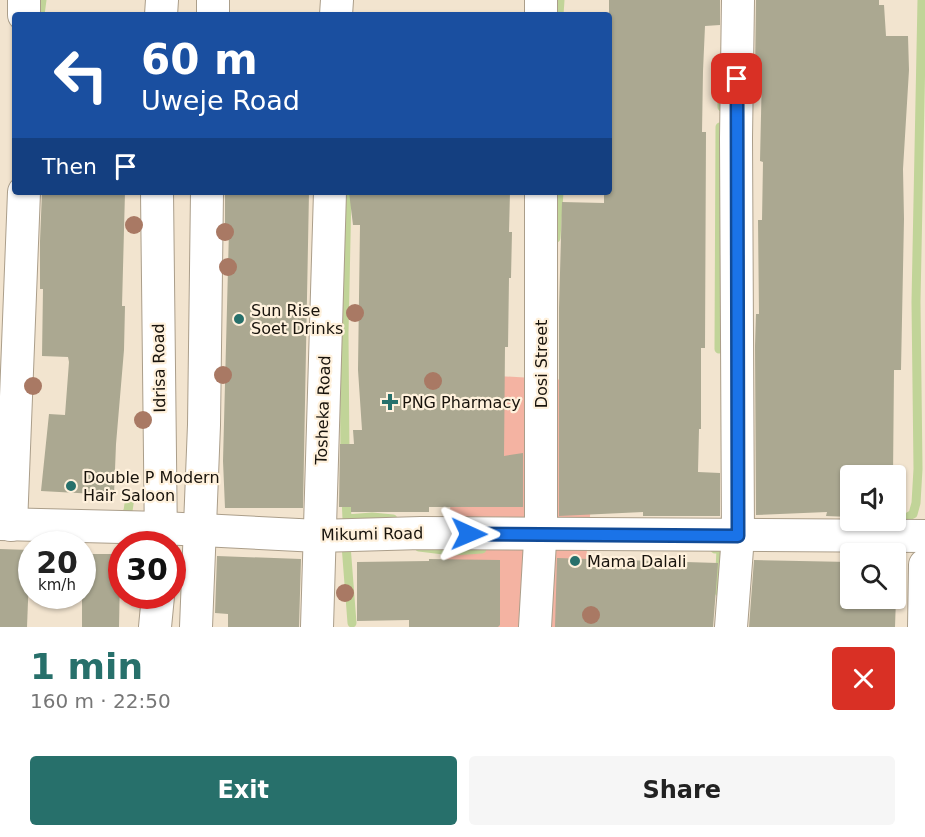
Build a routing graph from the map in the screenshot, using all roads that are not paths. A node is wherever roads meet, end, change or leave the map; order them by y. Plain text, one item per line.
1 (738, 0) edge
2 (24, 195) edge
3 (157, 195) edge
4 (207, 195) edge
5 (330, 195) edge
6 (541, 195) edge
7 (5, 525) edge
8 (161, 531) edge
9 (199, 531) junction
10 (108, 532) edge
11 (186, 533) edge
12 (540, 535) junction
13 (318, 536) junction
14 (738, 536) junction
15 (925, 536) edge
16 (925, 565) edge
17 (157, 609) edge
18 (155, 627) edge
19 (196, 627) edge
20 (317, 627) edge
21 (536, 627) edge
22 (731, 627) edge
23 (924, 627) edge

1 - 14 street
2 - 7 street
3 - 8 street, Idrisa Road
4 - 9 street
5 - 13 street, Tosheka Road
6 - 12 street, Dosi Street
7 - 10 street, Mikumi Road
9 - 11 street, Mikumi Road
9 - 13 street, Mikumi Road
9 - 19 street
12 - 13 street, Mikumi Road
12 - 14 street, Mikumi Road
12 - 21 street, Dosi Street
13 - 20 street, Tosheka Road
14 - 15 street, Mikumi Road
14 - 22 street
16 - 23 street
17 - 18 street

